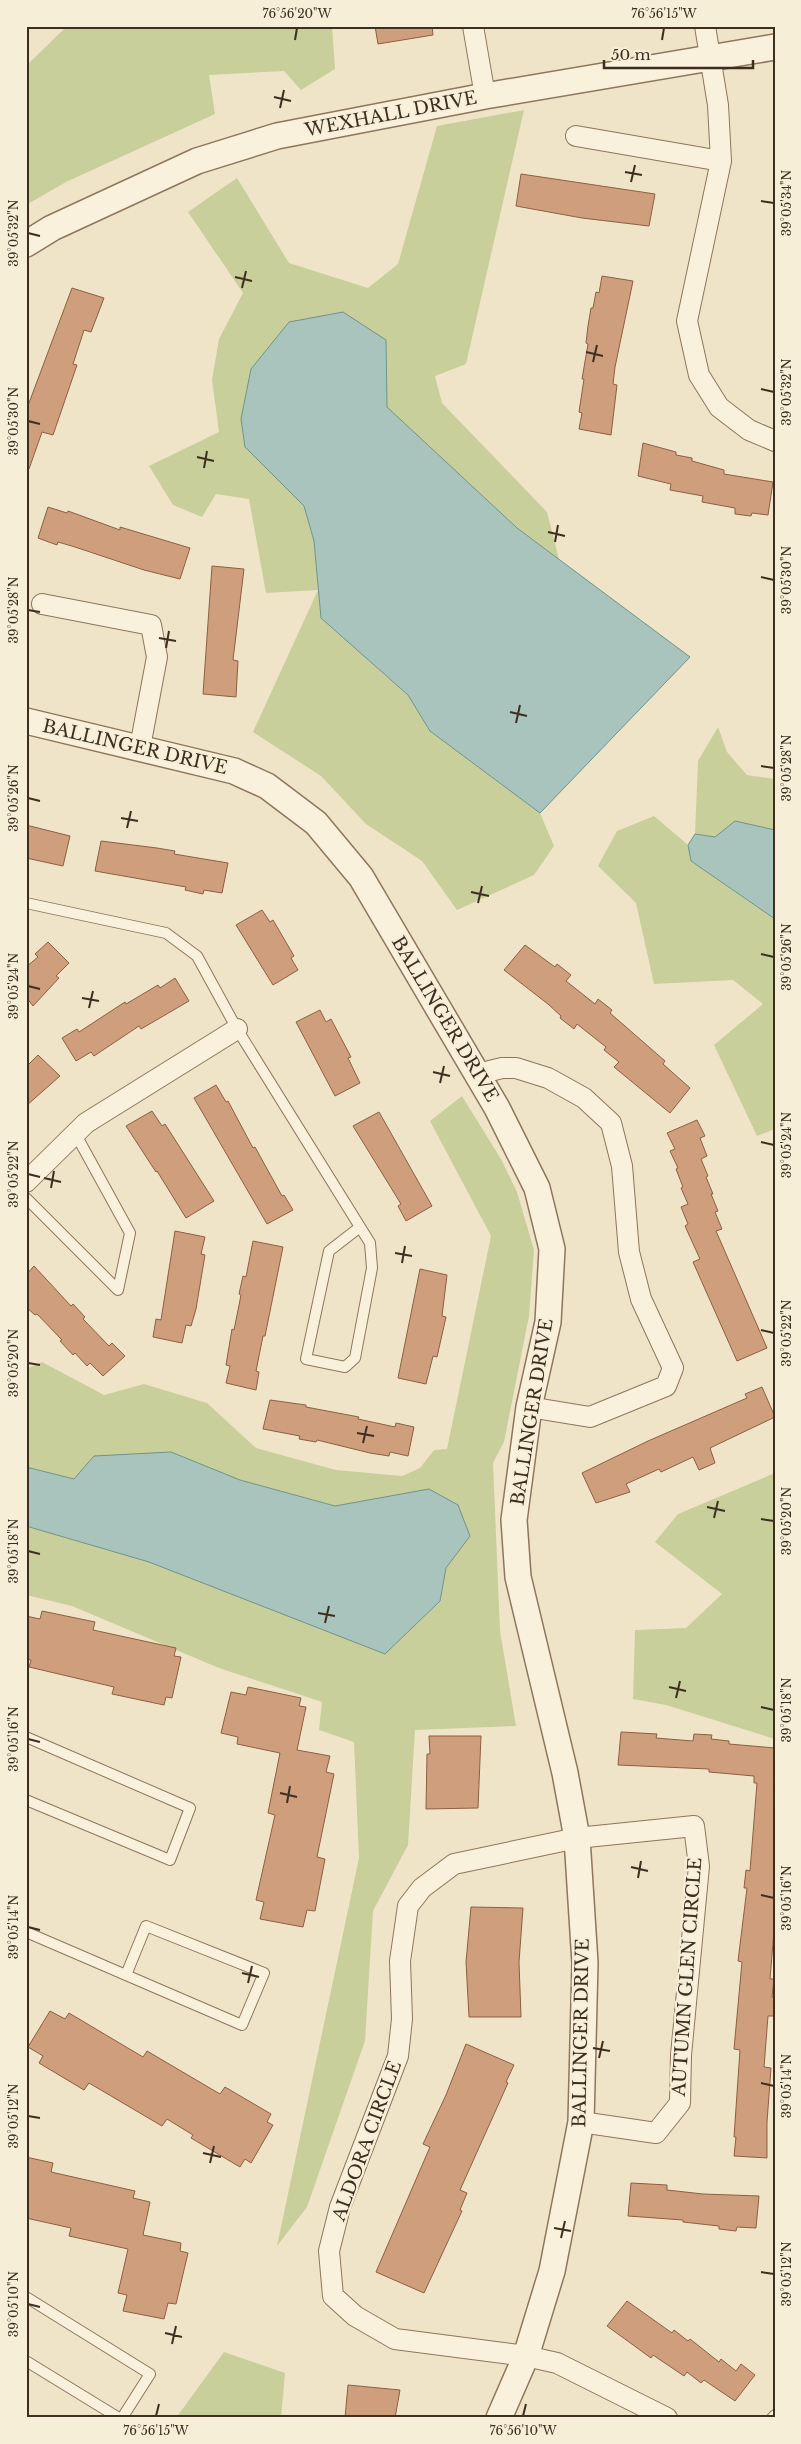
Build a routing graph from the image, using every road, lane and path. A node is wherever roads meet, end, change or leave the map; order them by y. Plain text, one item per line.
1 (472, 26) edge
2 (705, 26) edge
3 (775, 47) edge
4 (710, 57) junction
5 (485, 96) junction
6 (576, 136) dead end
7 (721, 161) junction
8 (26, 244) edge
9 (775, 440) edge
10 (42, 604) dead end
11 (26, 721) edge
12 (140, 747) junction
13 (26, 903) edge
14 (236, 1029) junction
15 (478, 1074) junction
16 (75, 1133) junction
17 (26, 1182) edge
18 (26, 1198) edge
19 (360, 1227) junction
20 (529, 1407) junction
21 (26, 1737) edge
22 (26, 1800) edge
23 (578, 1838) junction
24 (26, 1932) edge
25 (126, 1974) junction
26 (581, 2122) junction
27 (26, 2296) edge
28 (526, 2356) junction
29 (26, 2361) edge
30 (121, 2418) edge
31 (499, 2418) edge
32 (667, 2418) edge

1 - 5 street
2 - 4 street
3 - 4 street, WEXHALL DRIVE
4 - 5 street, WEXHALL DRIVE
4 - 7 street
5 - 8 street, WEXHALL DRIVE
6 - 7 street
7 - 9 street
10 - 12 street
11 - 12 street, BALLINGER DRIVE
12 - 15 street, BALLINGER DRIVE
13 - 14 lane
14 - 16 street
14 - 19 lane
15 - 20 street, BALLINGER DRIVE
15 - 20 street
16 - 17 street
16 - 18 lane
19 - 19 lane
20 - 23 street, BALLINGER DRIVE
21 - 22 lane
23 - 26 street, BALLINGER DRIVE
23 - 26 street, AUTUMN GLEN CIRCLE
23 - 28 street, ALDORA CIRCLE
24 - 25 lane
25 - 25 lane
26 - 28 street, BALLINGER DRIVE
27 - 30 lane
28 - 31 street, BALLINGER DRIVE
28 - 32 street, ALDORA CIRCLE
29 - 30 lane

